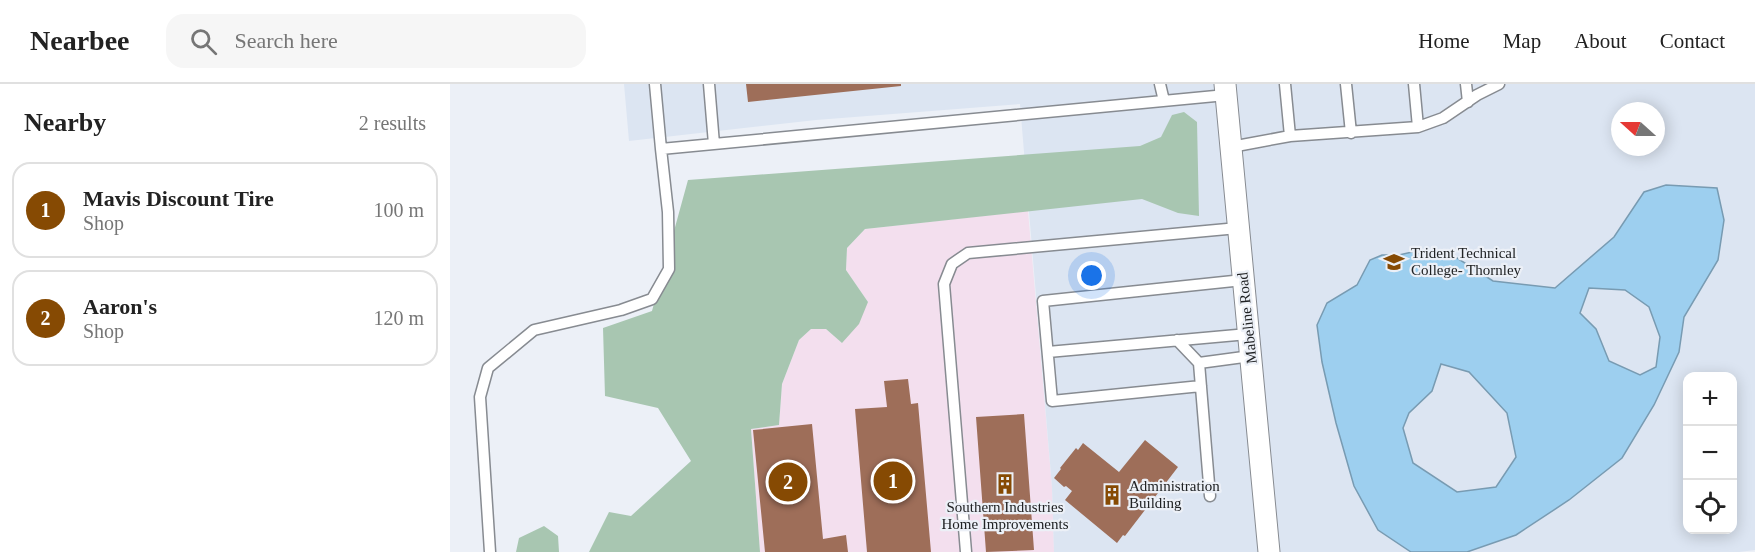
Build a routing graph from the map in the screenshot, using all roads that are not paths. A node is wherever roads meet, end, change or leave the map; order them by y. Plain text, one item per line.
1 (655, 84) edge
2 (709, 84) edge
3 (1160, 84) edge
4 (1285, 84) edge
5 (1346, 84) edge
6 (1414, 84) edge
7 (1466, 84) edge
8 (1499, 84) edge
9 (1225, 90) edge
10 (1164, 101) junction
11 (1468, 102) junction
12 (1418, 128) junction
13 (1351, 133) junction
14 (1290, 136) junction
15 (714, 144) junction
16 (1231, 147) junction
17 (661, 149) junction
18 (1238, 228) junction
19 (1243, 280) junction
20 (1248, 334) junction
21 (1177, 340) junction
22 (1048, 352) junction
23 (1251, 356) junction
24 (1199, 363) junction
25 (1201, 386) junction
26 (1210, 496) dead end
27 (490, 552) edge
28 (966, 552) edge
29 (1269, 552) edge

1 - 17 lane
2 - 15 lane
3 - 10 lane
4 - 14 lane
5 - 13 lane
6 - 12 lane
7 - 11 lane
8 - 11 lane
9 - 10 lane
9 - 16 street, Mabeline Road
10 - 15 lane
11 - 12 lane
12 - 13 lane
13 - 14 lane
14 - 16 lane
15 - 17 lane
16 - 18 street, Mabeline Road
17 - 27 lane
18 - 19 street, Mabeline Road
18 - 28 lane
19 - 20 street, Mabeline Road
19 - 22 lane
20 - 21 lane
20 - 23 street, Mabeline Road
21 - 22 lane
21 - 24 lane
22 - 25 lane
23 - 24 lane
23 - 29 street, Mabeline Road
24 - 25 lane
25 - 26 lane

